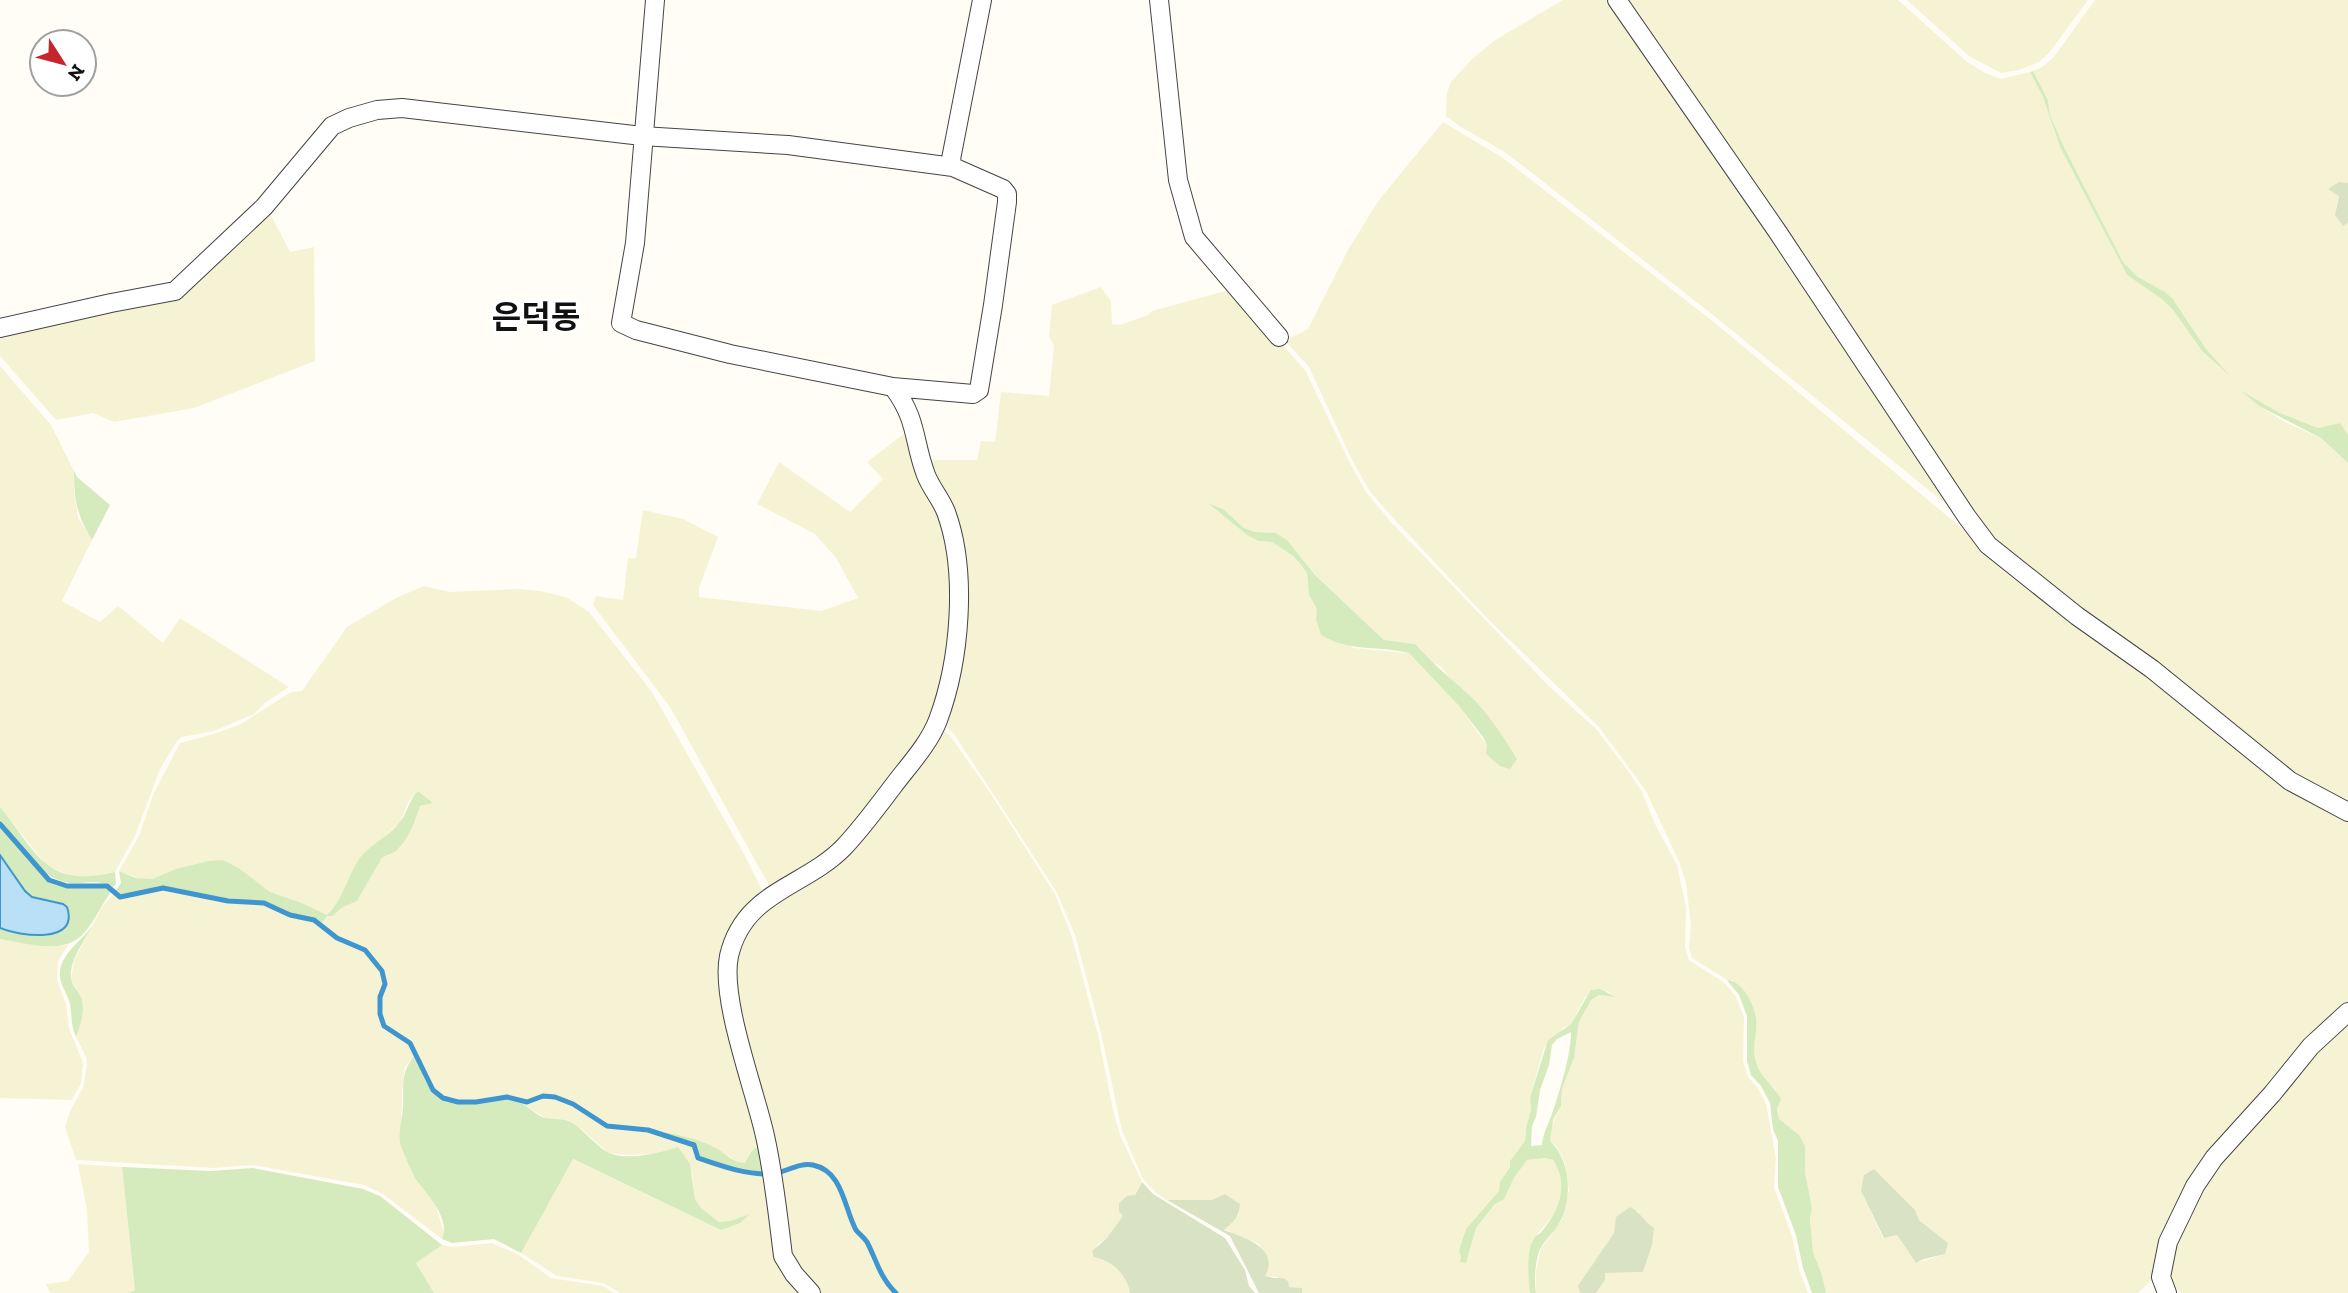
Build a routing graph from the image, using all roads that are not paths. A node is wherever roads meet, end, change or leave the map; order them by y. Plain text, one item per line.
1 (655, 0) edge
2 (982, 0) edge
3 (1159, 0) edge
4 (1617, 0) edge
5 (642, 136) junction
6 (953, 167) junction
7 (0, 328) edge
8 (1279, 337) dead end
9 (893, 387) junction
10 (2348, 812) edge
11 (2348, 1012) edge
12 (811, 1293) edge
13 (2167, 1293) edge

1 - 5 street
2 - 6 street
3 - 8 street
4 - 10 street
5 - 6 street
5 - 7 street
5 - 9 street
6 - 9 street
9 - 12 street
11 - 13 street

